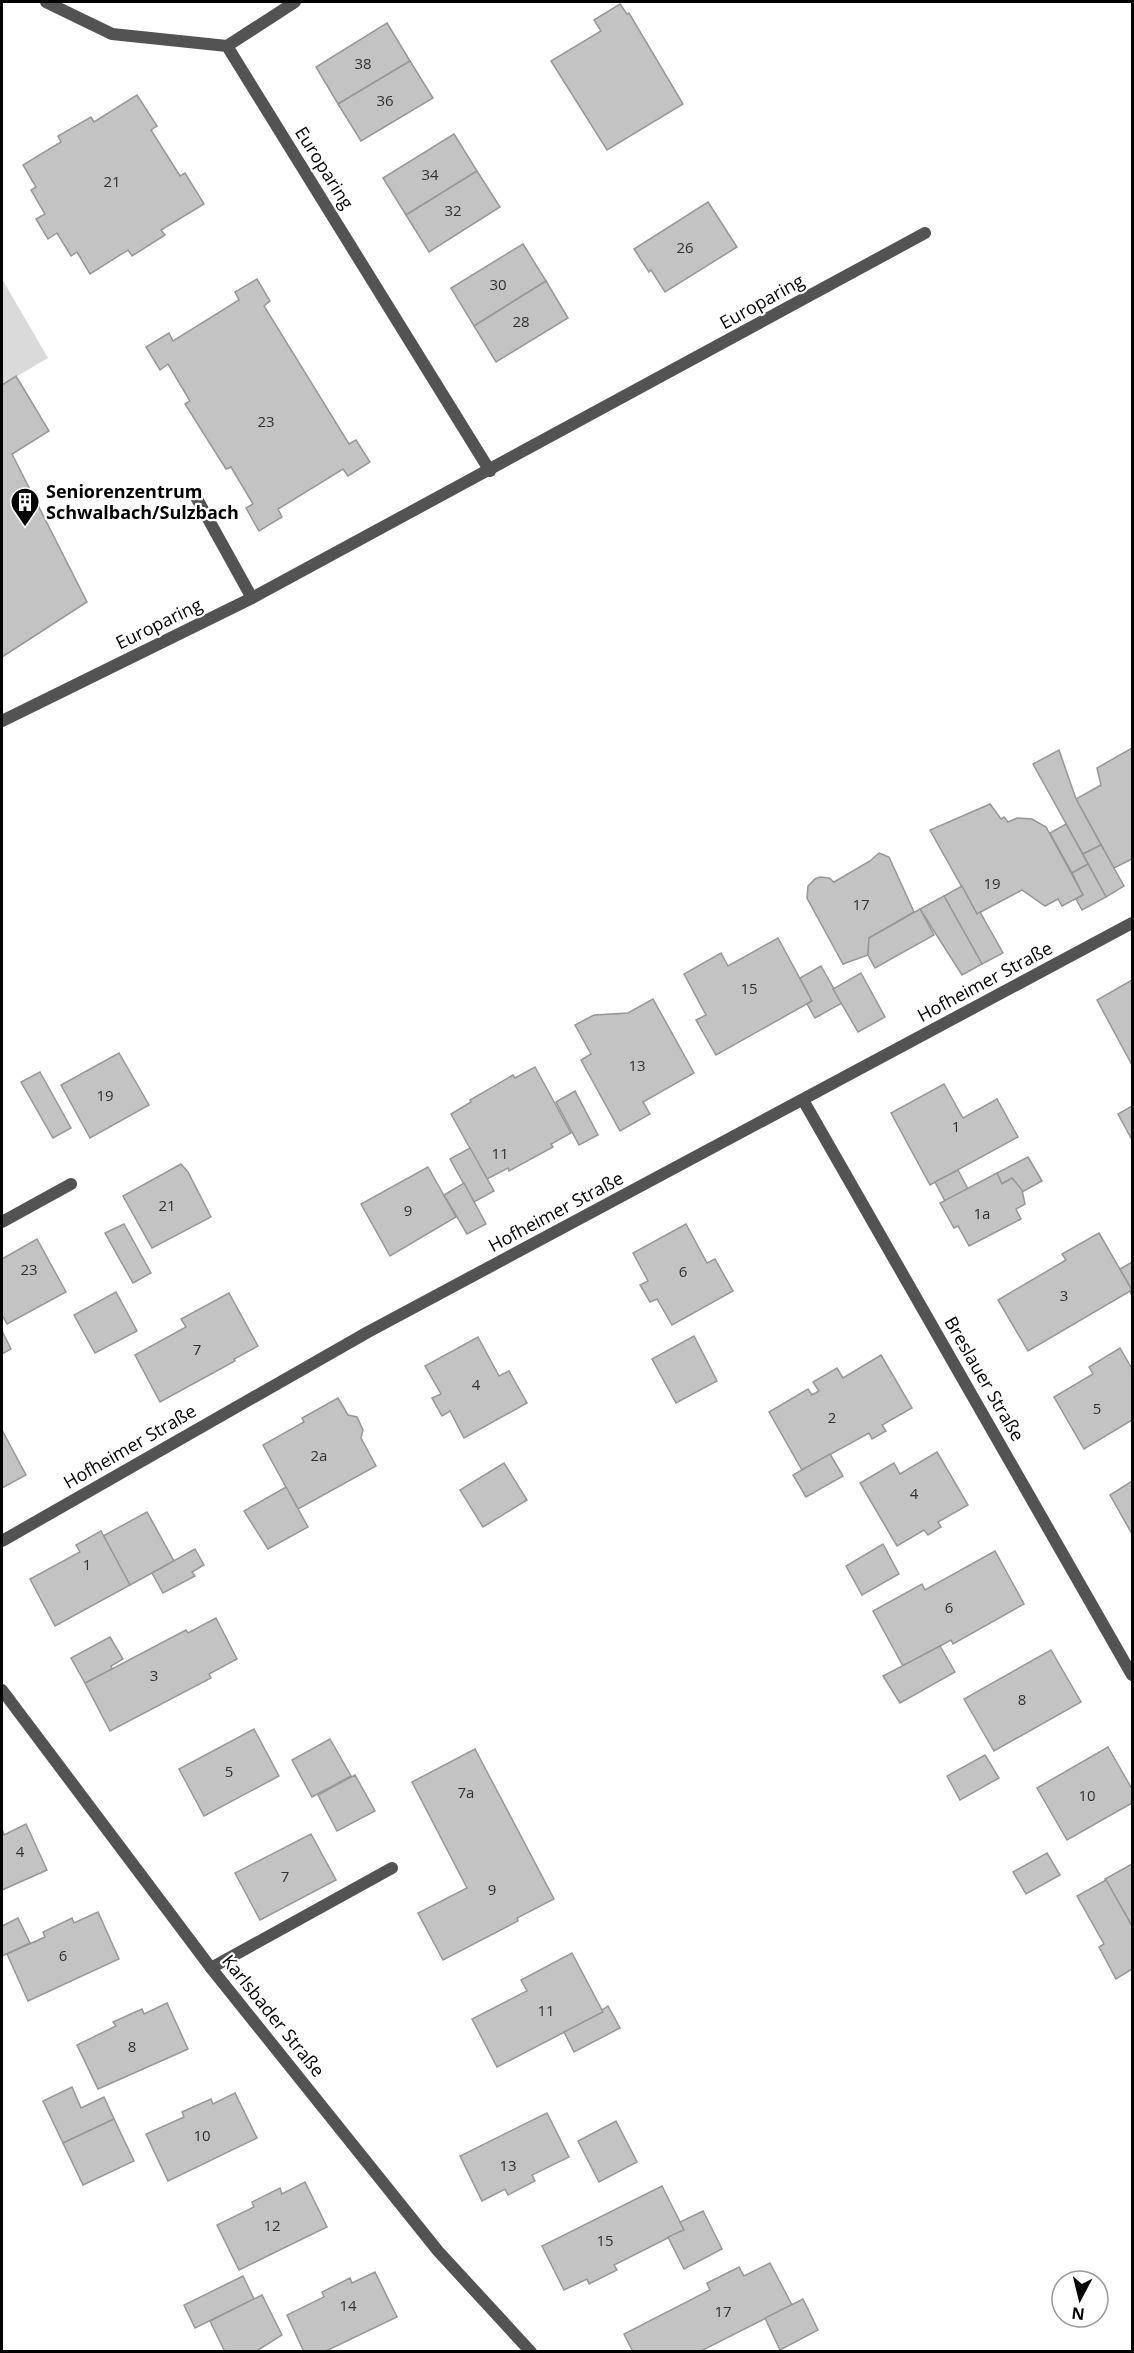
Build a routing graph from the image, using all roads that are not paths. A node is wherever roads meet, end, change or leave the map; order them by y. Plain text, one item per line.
1 (46, 2) edge
2 (295, 2) edge
3 (227, 46) junction
4 (925, 233) dead end
5 (490, 471) junction
6 (196, 497) dead end
7 (252, 598) junction
8 (2, 721) edge
9 (1132, 923) edge
10 (803, 1100) junction
11 (71, 1184) dead end
12 (2, 1222) edge
13 (2, 1541) edge
14 (1132, 1675) edge
15 (2, 1690) edge
16 (392, 1868) dead end
17 (211, 1968) junction
18 (531, 2352) edge

1 - 3 street
2 - 3 street
3 - 5 street, Europaring
4 - 5 street, Europaring
5 - 7 street, Europaring
6 - 7 street
7 - 8 street, Europaring
9 - 10 street, Hofheimer Straße
10 - 13 street, Hofheimer Straße
10 - 14 street, Breslauer Straße
11 - 12 street
15 - 17 street, Karlsbader Straße
16 - 17 street
17 - 18 street, Karlsbader Straße

